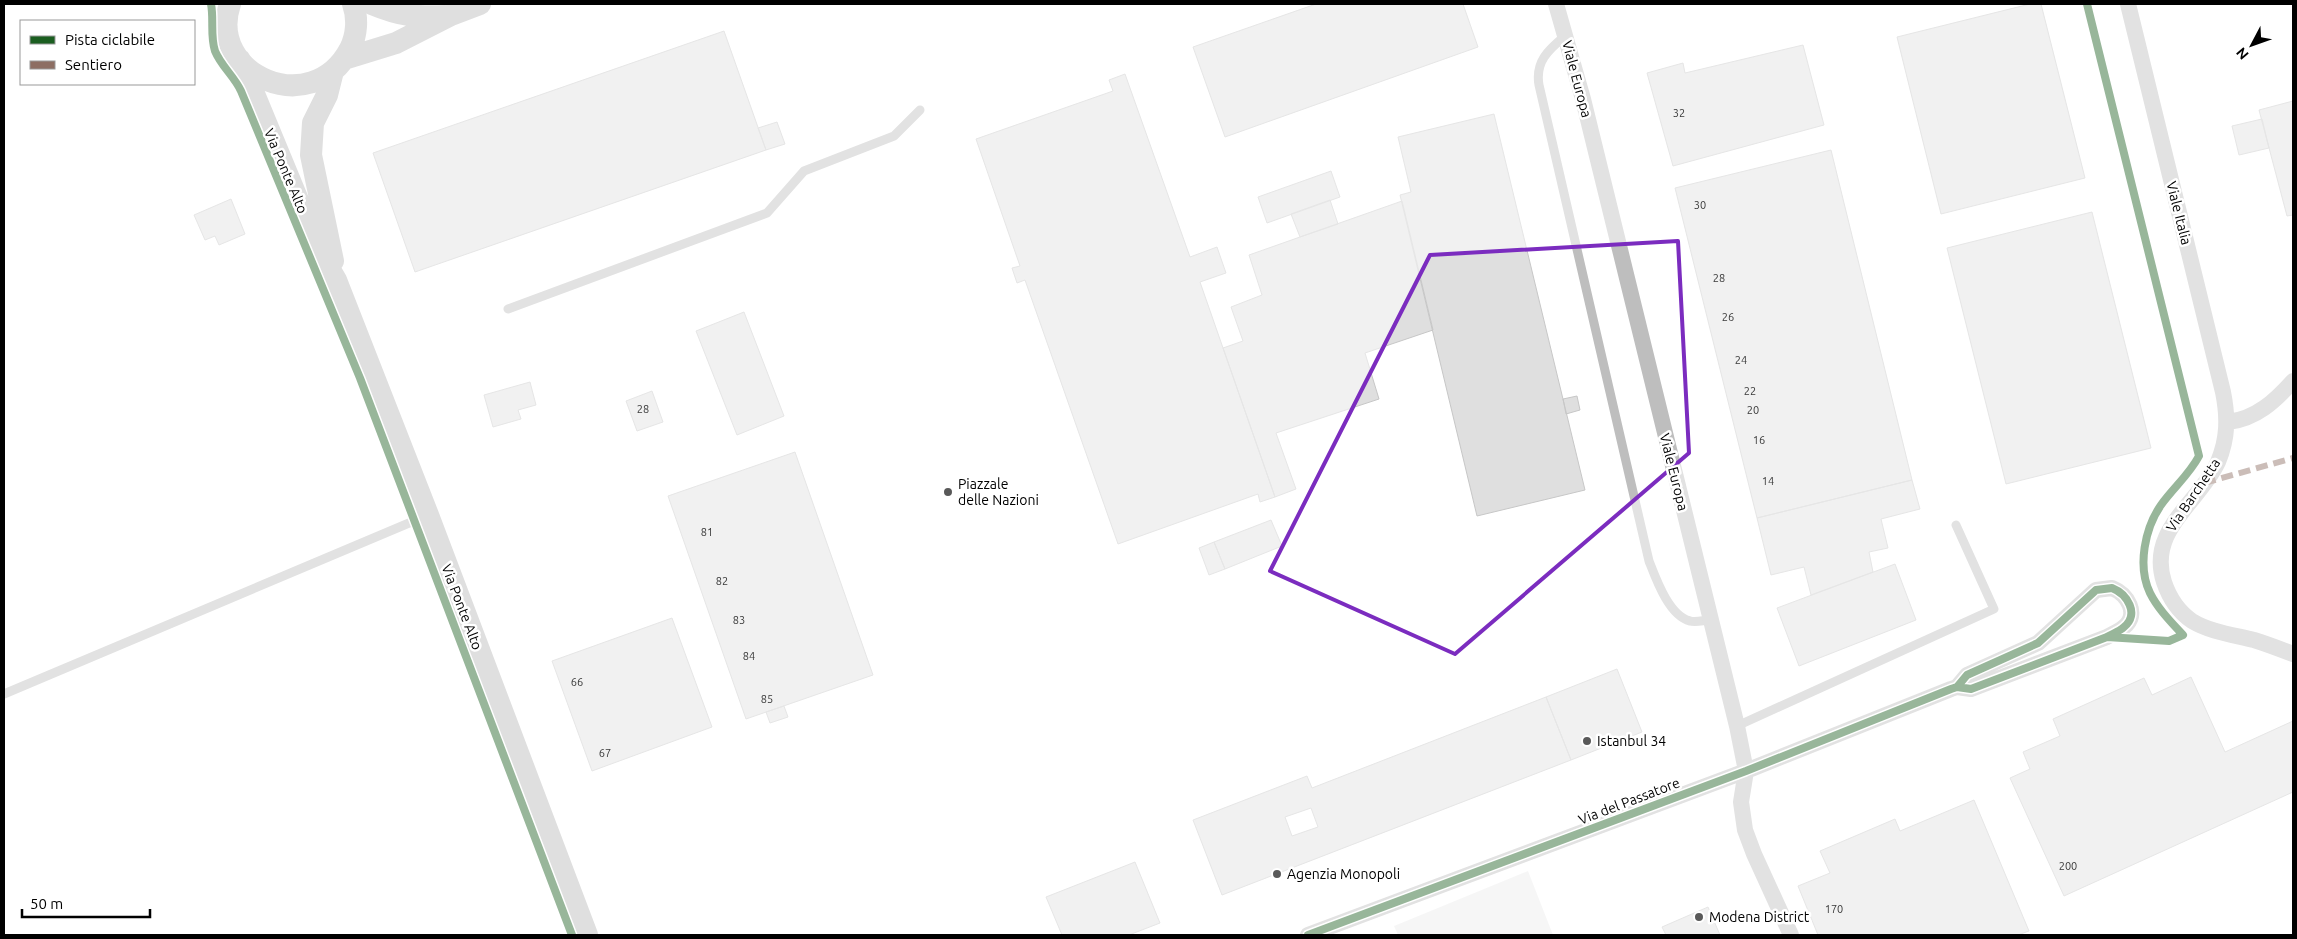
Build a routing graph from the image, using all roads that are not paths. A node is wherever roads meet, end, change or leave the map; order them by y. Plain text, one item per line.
1 (353, 4) edge
2 (372, 4) edge
3 (480, 4) edge
4 (1556, 4) edge
5 (2128, 4) edge
6 (228, 6) edge
7 (451, 15) junction
8 (1565, 36) junction
9 (240, 60) junction
10 (339, 65) junction
11 (920, 110) dead end
12 (336, 280) junction
13 (508, 309) dead end
14 (2293, 381) edge
15 (2228, 422) junction
16 (428, 515) junction
17 (1956, 525) dead end
18 (1710, 620) junction
19 (2293, 654) edge
20 (1957, 687) junction
21 (4, 694) edge
22 (1736, 726) junction
23 (1746, 770) junction
24 (587, 935) edge
25 (1308, 935) edge
26 (1791, 935) edge

1 - 10 main road, Via Ponte Alto
2 - 7 main road
3 - 7 main road
4 - 8 street, Viale Europa
5 - 15 street, Viale Italia
6 - 9 main road, Via Ponte Alto
7 - 10 main road
8 - 18 street, Viale Europa
8 - 18 lane
9 - 10 main road
9 - 12 main road, Via Ponte Alto
10 - 12 main road, Via Ponte Alto
11 - 13 lane
12 - 16 main road, Via Ponte Alto
14 - 15 street
15 - 19 street, Via Barchetta
16 - 21 lane
16 - 24 main road, Via Ponte Alto
17 - 22 lane
18 - 22 street, Viale Europa
20 - 20 street, Via del Passatore
20 - 23 street, Via del Passatore
22 - 23 street, Viale Europa
23 - 25 street, Via del Passatore
23 - 26 street, Viale Europa

